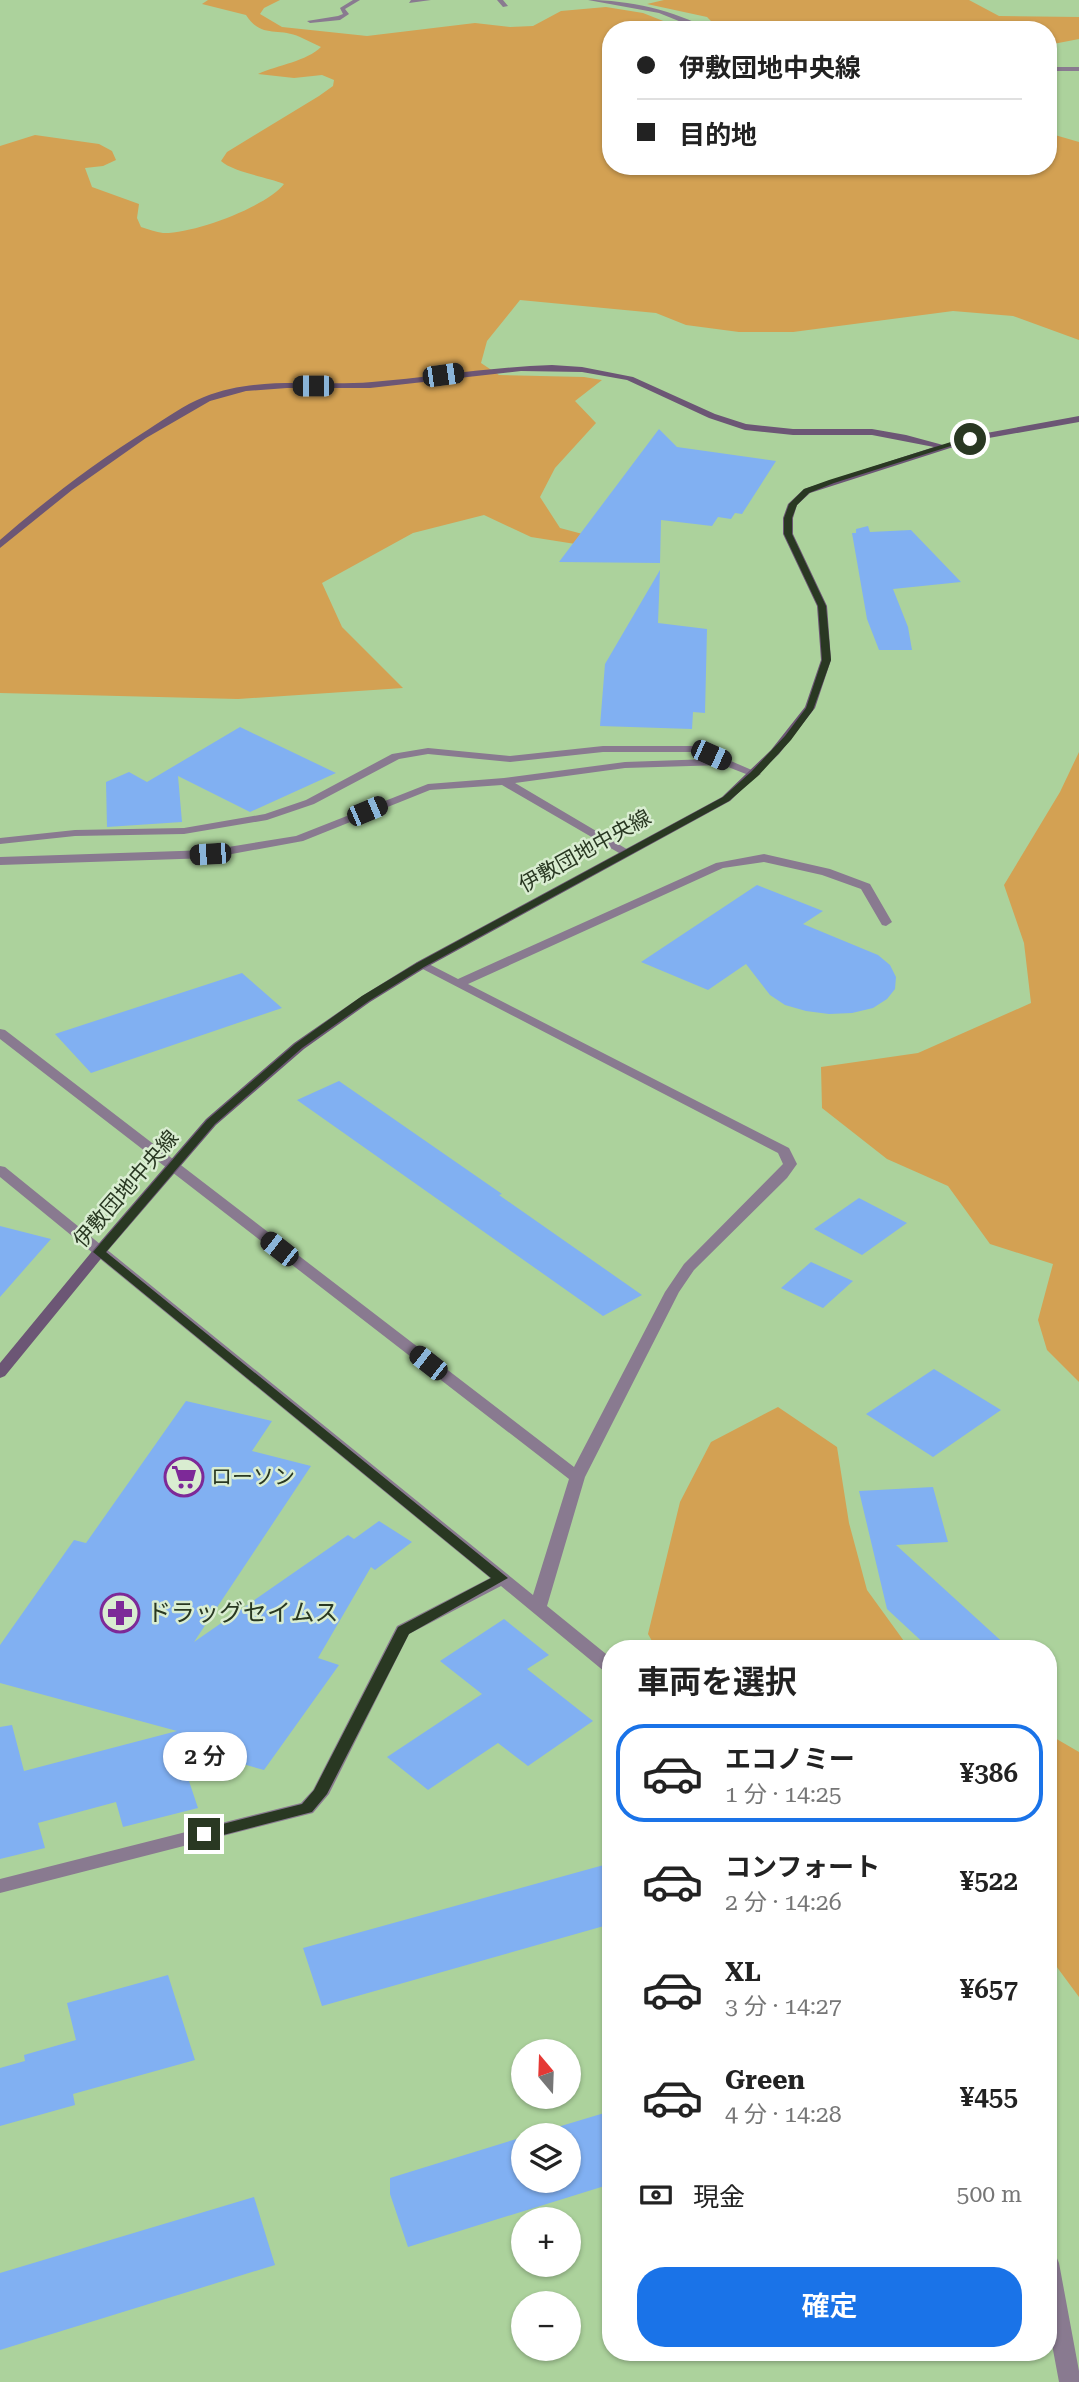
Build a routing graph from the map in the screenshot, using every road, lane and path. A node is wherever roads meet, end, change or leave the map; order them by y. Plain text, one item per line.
1 (357, 0) edge
2 (428, 0) edge
3 (591, 0) edge
4 (620, 0) edge
5 (411, 2) edge
6 (611, 2) junction
7 (310, 21) dead end
8 (685, 21) edge
9 (1057, 69) edge
10 (1079, 69) edge
11 (1079, 419) edge
12 (941, 447) junction
13 (0, 545) edge
14 (726, 761) junction
15 (755, 774) junction
16 (504, 781) junction
17 (0, 841) edge
18 (626, 853) junction
19 (0, 861) edge
20 (886, 922) dead end
21 (421, 965) junction
22 (458, 984) junction
23 (0, 1033) edge
24 (173, 1167) junction
25 (0, 1170) edge
26 (99, 1252) junction
27 (0, 1373) edge
28 (577, 1477) junction
29 (501, 1578) junction
30 (538, 1608) junction
31 (602, 1661) edge
32 (0, 1886) edge
33 (1057, 2312) edge
34 (1070, 2382) edge

1 - 7 street
2 - 5 street
3 - 6 street
4 - 6 street
6 - 8 street
9 - 10 street
11 - 12 street, 伊敷団地中央線
12 - 13 street
12 - 15 street, 伊敷団地中央線
14 - 15 street
14 - 16 street
14 - 17 street
15 - 18 street, 伊敷団地中央線
16 - 18 street
16 - 19 street
18 - 21 street, 伊敷団地中央線
20 - 22 street
21 - 22 street
21 - 24 street, 伊敷団地中央線
22 - 28 street
23 - 24 street
24 - 26 street, 伊敷団地中央線
24 - 28 street
25 - 26 street
26 - 27 street, 伊敷団地中央線
26 - 29 street
28 - 30 street
29 - 30 street
29 - 32 street
30 - 31 street
33 - 34 street

